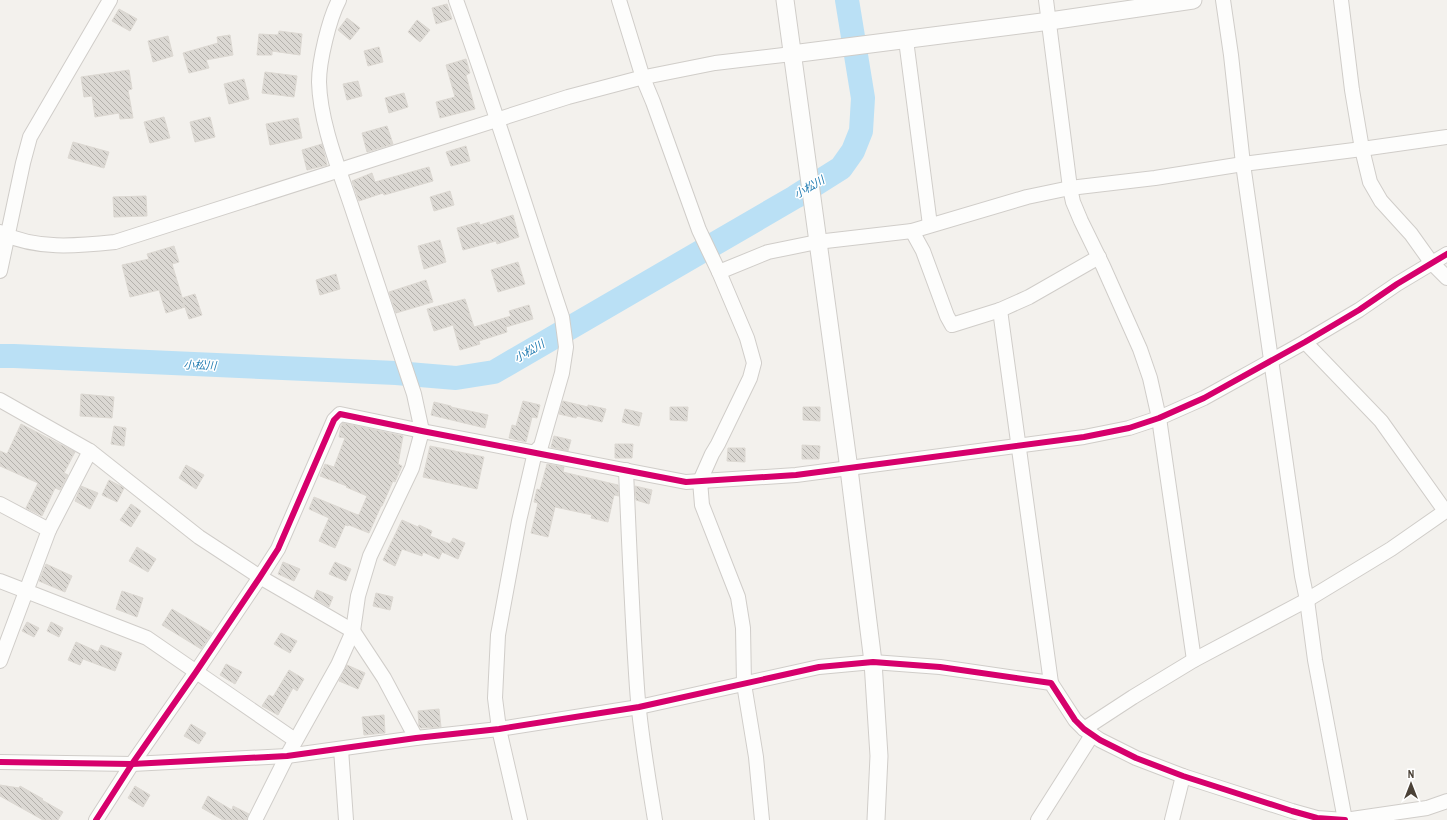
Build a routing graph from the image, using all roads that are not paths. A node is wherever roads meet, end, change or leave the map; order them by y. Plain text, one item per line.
1 (110, 0) edge
2 (339, 0) edge
3 (456, 0) edge
4 (619, 0) edge
5 (785, 0) edge
6 (1046, 0) edge
7 (1193, 0) edge
8 (1223, 0) edge
9 (1341, 0) edge
10 (1050, 21) junction
11 (906, 40) junction
12 (792, 54) junction
13 (643, 78) junction
14 (496, 120) junction
15 (1447, 137) edge
16 (1362, 149) junction
17 (1243, 164) junction
18 (340, 171) junction
19 (1070, 188) junction
20 (930, 225) junction
21 (912, 231) junction
22 (4, 234) edge
23 (817, 242) junction
24 (1447, 254) edge
25 (1099, 257) junction
26 (1431, 262) junction
27 (717, 266) junction
28 (0, 271) edge
29 (1447, 278) edge
30 (1000, 310) junction
31 (1305, 342) junction
32 (1270, 360) junction
33 (0, 400) edge
34 (1160, 418) junction
35 (422, 431) junction
36 (1018, 446) junction
37 (90, 451) junction
38 (535, 452) junction
39 (849, 469) junction
40 (626, 470) junction
41 (700, 481) junction
42 (0, 504) edge
43 (1446, 511) edge
44 (49, 530) junction
45 (260, 577) junction
46 (0, 581) edge
47 (27, 591) junction
48 (1307, 600) junction
49 (353, 631) junction
50 (1194, 660) junction
51 (0, 661) edge
52 (873, 662) junction
53 (196, 672) junction
54 (1051, 683) junction
55 (744, 684) junction
56 (639, 707) junction
57 (499, 729) junction
58 (1088, 732) junction
59 (416, 738) junction
60 (295, 740) junction
61 (341, 749) junction
62 (287, 756) junction
63 (0, 762) edge
64 (132, 764) junction
65 (1183, 776) junction
66 (1447, 801) edge
67 (1290, 815) edge
68 (96, 820) edge
69 (255, 820) edge
70 (346, 820) edge
71 (520, 820) edge
72 (655, 820) edge
73 (762, 820) edge
74 (876, 820) edge
75 (1038, 820) edge
76 (1172, 820) edge
77 (1345, 820) edge

1 - 22 street
2 - 18 street
3 - 14 street
4 - 13 street
5 - 12 street
6 - 10 street
7 - 10 street
8 - 17 street
9 - 16 street
10 - 11 street
10 - 19 street
11 - 12 street
11 - 20 street
12 - 13 street
12 - 23 street
13 - 14 street
13 - 27 street
14 - 18 street
14 - 38 street
15 - 16 street
16 - 17 street
16 - 26 street
17 - 19 street
17 - 32 street
18 - 22 street
18 - 35 street
19 - 20 street
19 - 25 street
20 - 21 street
21 - 23 street
21 - 30 street
22 - 28 street
23 - 27 street
23 - 39 street
24 - 26 street
25 - 30 street
25 - 34 street
26 - 29 street
26 - 31 street
27 - 41 street
30 - 36 street
31 - 32 street
31 - 43 street
32 - 34 street
32 - 48 street
33 - 37 street
34 - 36 street
34 - 50 street
35 - 38 street
35 - 45 street
35 - 49 street
36 - 39 street
36 - 54 street
37 - 44 street
37 - 45 street
38 - 40 street
38 - 57 street
39 - 41 street
39 - 52 street
40 - 41 street
40 - 56 street
41 - 55 street
42 - 44 street
43 - 48 street
44 - 47 street
45 - 49 street
45 - 53 street
46 - 47 street
47 - 51 street
47 - 53 street
48 - 50 street
48 - 77 street
49 - 59 street
49 - 60 street
50 - 58 street
52 - 54 street
52 - 55 street
52 - 74 street
53 - 60 street
53 - 64 street
54 - 58 street
55 - 56 street
55 - 73 street
56 - 57 street
56 - 72 street
57 - 59 street
57 - 71 street
58 - 65 street
58 - 75 street
59 - 61 street
60 - 62 street
61 - 62 street
61 - 70 street
62 - 64 street
62 - 69 street
63 - 64 street
64 - 68 street
65 - 67 street
65 - 76 street
66 - 77 street
67 - 77 street

